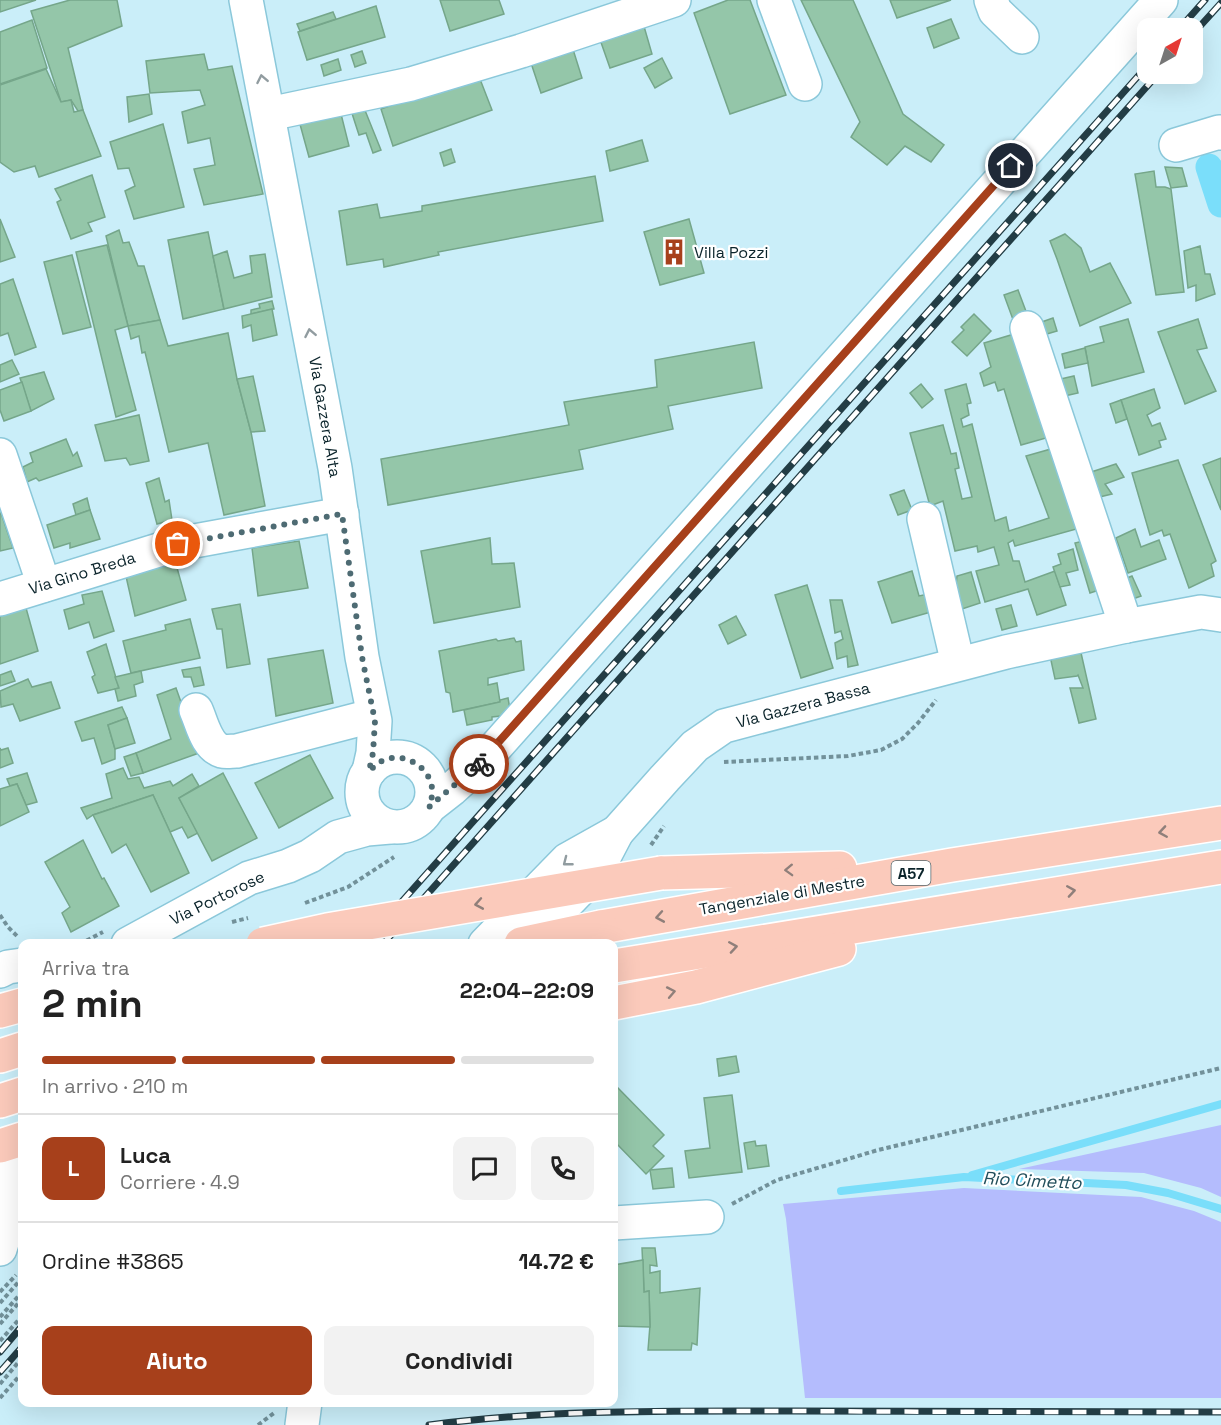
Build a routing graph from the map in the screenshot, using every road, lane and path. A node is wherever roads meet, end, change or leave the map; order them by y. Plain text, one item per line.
1 (246, 0) edge
2 (674, 0) edge
3 (774, 0) edge
4 (991, 0) edge
5 (1156, 3) edge
6 (1023, 37) dead end
7 (805, 84) dead end
8 (269, 114) junction
9 (1221, 133) edge
10 (1176, 145) dead end
11 (1027, 328) dead end
12 (0, 455) edge
13 (342, 514) junction
14 (924, 519) dead end
15 (44, 585) junction
16 (0, 599) edge
17 (1221, 615) edge
18 (1126, 626) junction
19 (958, 664) junction
20 (941, 694) dead end
21 (196, 710) dead end
22 (374, 719) junction
23 (485, 759) junction
24 (720, 762) dead end
25 (416, 764) junction
26 (366, 783) junction
27 (429, 807) junction
28 (1221, 823) edge
29 (665, 824) dead end
30 (617, 832) junction
31 (338, 837) junction
32 (395, 840) junction
33 (654, 862) junction
34 (952, 865) junction
35 (1221, 867) edge
36 (1034, 896) junction
37 (304, 903) dead end
38 (0, 915) edge
39 (225, 924) dead end
40 (256, 931) edge
41 (117, 937) edge
42 (490, 939) edge
43 (532, 939) edge
44 (545, 939) edge
45 (18, 943) edge
46 (18, 959) edge
47 (618, 965) edge
48 (0, 971) edge
49 (618, 1003) edge
50 (18, 1006) edge
51 (0, 1011) edge
52 (18, 1050) edge
53 (0, 1056) edge
54 (1221, 1068) edge
55 (18, 1095) edge
56 (0, 1101) edge
57 (10, 1153) edge
58 (707, 1217) joint
59 (618, 1223) edge
60 (10, 1259) edge
61 (18, 1283) edge
62 (0, 1292) edge
63 (18, 1297) edge
64 (0, 1303) edge
65 (18, 1304) edge
66 (0, 1317) edge
67 (18, 1321) edge
68 (0, 1324) edge
69 (0, 1341) edge
70 (18, 1363) edge
71 (18, 1378) edge
72 (0, 1384) edge
73 (0, 1398) edge
74 (304, 1407) edge
75 (302, 1425) edge

8 -> 1 street, Via Gazzera Alta
2 - 8 street
3 - 7 street
4 - 6 street
5 - 23 street
13 -> 8 street, Via Gazzera Alta
9 - 10 street
11 - 18 street
12 - 15 street
13 - 15 street, Via Gino Breda
13 - 22 street, Via Gazzera Alta
14 - 19 street
15 - 16 street, Via Gino Breda
17 - 18 street, Via Gazzera Bassa
18 - 19 street, Via Gazzera Bassa
19 - 30 street, Via Gazzera Bassa
20 - 24 path
21 - 22 street
22 - 25 street
22 - 26 street, Via Gazzera Alta
23 - 25 street
23 - 27 street
25 - 26 street
25 - 27 street
26 - 31 street, Via Portorose
26 - 32 street
27 - 32 street
28 -> 34 highway, Tangenziale di Mestre / A57
29 - 33 path
30 -> 42 street, Via Gazzera Bassa
30 - 43 street, Via Gazzera Bassa
31 - 32 street, Via Portorose
31 - 41 street, Via Portorose
32 - 37 path
34 -> 33 highway, A57
33 -> 40 highway, A57, bridge
34 -> 44 highway, Tangenziale di Mestre / A57, bridge
36 -> 35 highway
47 -> 36 highway
49 -> 36 highway
38 - 45 path
39 - 40 path
46 - 48 street
50 - 51 highway
52 - 53 highway
54 - 58 path
55 - 56 highway
57 - 60 street
58 - 59 street
60 - 62 path
61 - 64 path
63 - 66 path
65 - 68 path
67 - 69 path
70 - 72 path
71 - 73 path
74 - 75 street

